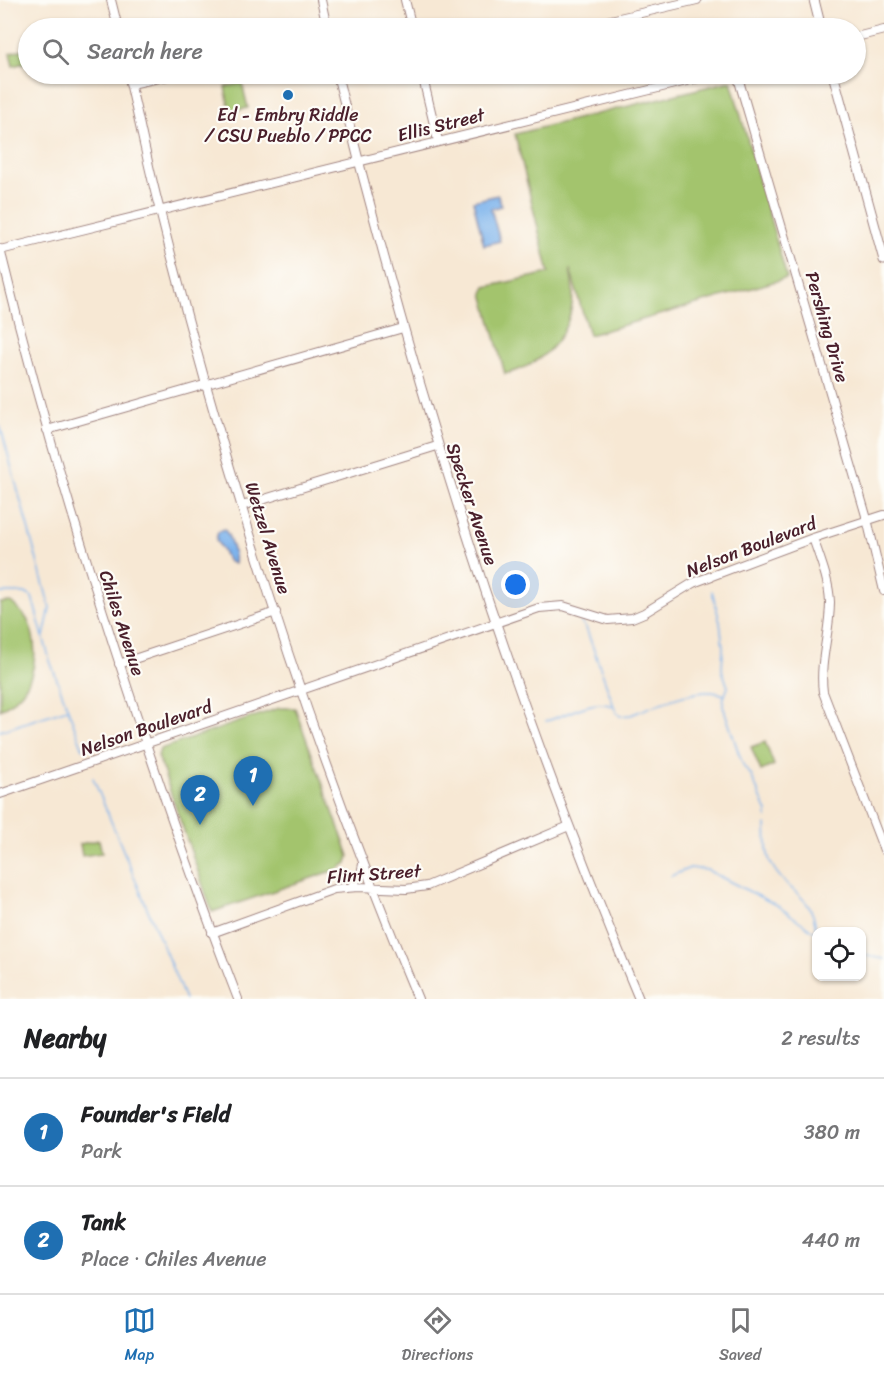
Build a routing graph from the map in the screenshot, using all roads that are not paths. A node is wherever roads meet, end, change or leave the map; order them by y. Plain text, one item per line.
1 (111, 0) edge
2 (321, 0) edge
3 (405, 0) edge
4 (697, 0) edge
5 (814, 0) edge
6 (116, 18) edge
7 (325, 18) edge
8 (410, 18) edge
9 (619, 18) edge
10 (818, 18) edge
11 (884, 30) edge
12 (866, 35) edge
13 (131, 84) edge
14 (339, 84) edge
15 (424, 84) edge
16 (674, 84) edge
17 (740, 84) edge
18 (836, 84) edge
19 (438, 141) junction
20 (358, 161) junction
21 (160, 211) junction
22 (0, 249) edge
23 (884, 260) edge
24 (403, 328) junction
25 (207, 384) junction
26 (47, 430) junction
27 (437, 446) junction
28 (242, 506) junction
29 (884, 515) edge
30 (867, 519) junction
31 (813, 538) junction
32 (884, 591) edge
33 (276, 612) junction
34 (495, 624) junction
35 (119, 664) junction
36 (302, 691) junction
37 (145, 744) junction
38 (0, 794) edge
39 (569, 826) junction
40 (884, 850) edge
41 (364, 863) junction
42 (351, 887) junction
43 (373, 888) junction
44 (212, 933) junction
45 (238, 999) edge
46 (418, 999) edge
47 (639, 999) edge

1 - 6 street
2 - 7 street
3 - 8 street
4 - 9 street
5 - 10 main road
11 - 12 street
13 - 21 street, Wetzel Avenue
14 - 20 street, Specker Avenue
15 - 19 street
16 - 19 street, Ellis Street
17 - 30 street, Pershing Drive
18 - 23 main road
19 - 20 street, Ellis Street
20 - 21 street, Ellis Street
20 - 24 street, Specker Avenue
21 - 22 street, Ellis Street
21 - 25 street, Wetzel Avenue
22 - 26 street, Chiles Avenue
24 - 25 street
24 - 27 street, Specker Avenue
25 - 26 street
25 - 28 street, Wetzel Avenue
26 - 35 street, Chiles Avenue
27 - 28 street
27 - 34 street, Specker Avenue
28 - 33 street, Wetzel Avenue
29 - 30 street, Nelson Boulevard
30 - 31 street, Nelson Boulevard
30 - 32 street, Pershing Drive
31 - 34 street, Nelson Boulevard
31 - 40 street
33 - 35 street
33 - 36 street, Wetzel Avenue
34 - 36 street, Nelson Boulevard
34 - 39 street, Specker Avenue
35 - 37 street, Chiles Avenue
36 - 37 street, Nelson Boulevard
36 - 41 street, Wetzel Avenue
37 - 38 street, Nelson Boulevard
37 - 44 street, Chiles Avenue
39 - 43 street, Flint Street
39 - 47 street, Specker Avenue
41 - 42 street
41 - 43 street, Wetzel Avenue
42 - 43 street, Flint Street
42 - 44 street, Flint Street
43 - 46 street, Wetzel Avenue
44 - 45 street, Chiles Avenue

